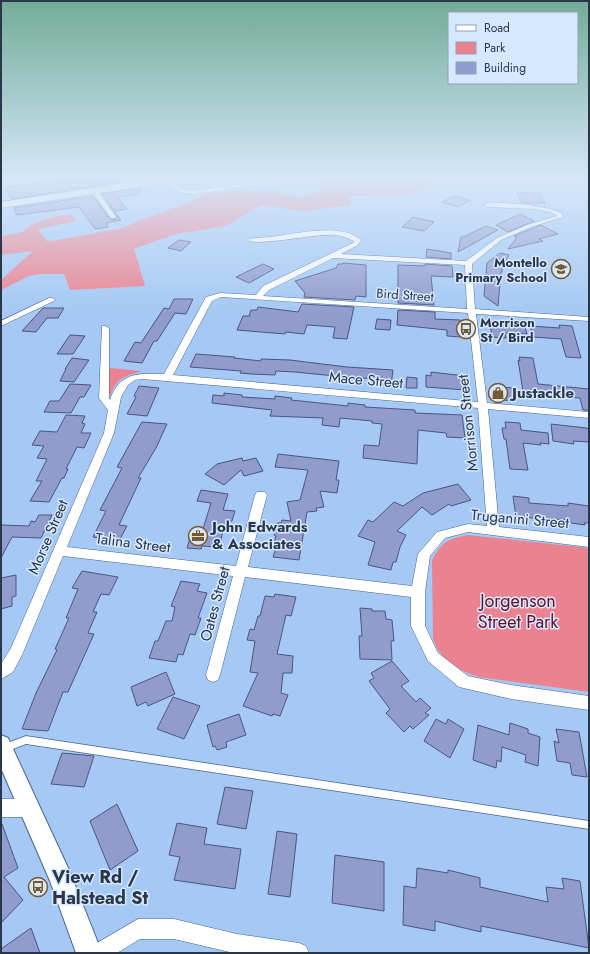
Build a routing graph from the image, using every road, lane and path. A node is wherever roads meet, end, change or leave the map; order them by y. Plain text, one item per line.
1 (538, 224) edge
2 (251, 240) dead end
3 (351, 246) junction
4 (332, 256) junction
5 (360, 256) junction
6 (468, 263) junction
7 (258, 297) junction
8 (52, 300) dead end
9 (472, 311) junction
10 (589, 319) edge
11 (1, 324) edge
12 (106, 328) dead end
13 (141, 376) joint
14 (167, 377) junction
15 (483, 406) junction
16 (112, 409) junction
17 (589, 415) edge
18 (261, 495) dead end
19 (493, 531) junction
20 (589, 542) edge
21 (60, 551) junction
22 (240, 572) junction
23 (418, 592) junction
24 (1, 672) edge
25 (212, 676) dead end
26 (589, 703) edge
27 (2, 749) edge
28 (1, 808) edge
29 (30, 808) junction
30 (589, 825) edge
31 (89, 953) edge
32 (99, 953) edge
33 (299, 953) edge

1 - 6 street
2 - 3 street
3 - 4 street
3 - 5 street
4 - 5 street
4 - 7 street
5 - 6 street
6 - 9 street, Morrison Street
7 - 9 street, Bird Street
7 - 14 street, Bird Street
8 - 11 street
9 - 10 street, Bird Street
9 - 15 street, Morrison Street
12 - 16 street
13 - 14 street, Mace Street
13 - 16 street, Morse Street
14 - 15 street, Mace Street
15 - 17 street, Mace Street
15 - 19 street, Morrison Street
16 - 21 street, Morse Street
18 - 22 street, Oates Street
19 - 20 street, Truganini Street
19 - 23 street, Truganini Street
21 - 22 street, Talina Street
21 - 24 street, Morse Street
22 - 23 street, Talina Street
22 - 25 street, Oates Street
23 - 26 street, Truganini Street
27 - 29 street
27 - 30 lane
28 - 29 street
29 - 31 street
32 - 33 street

